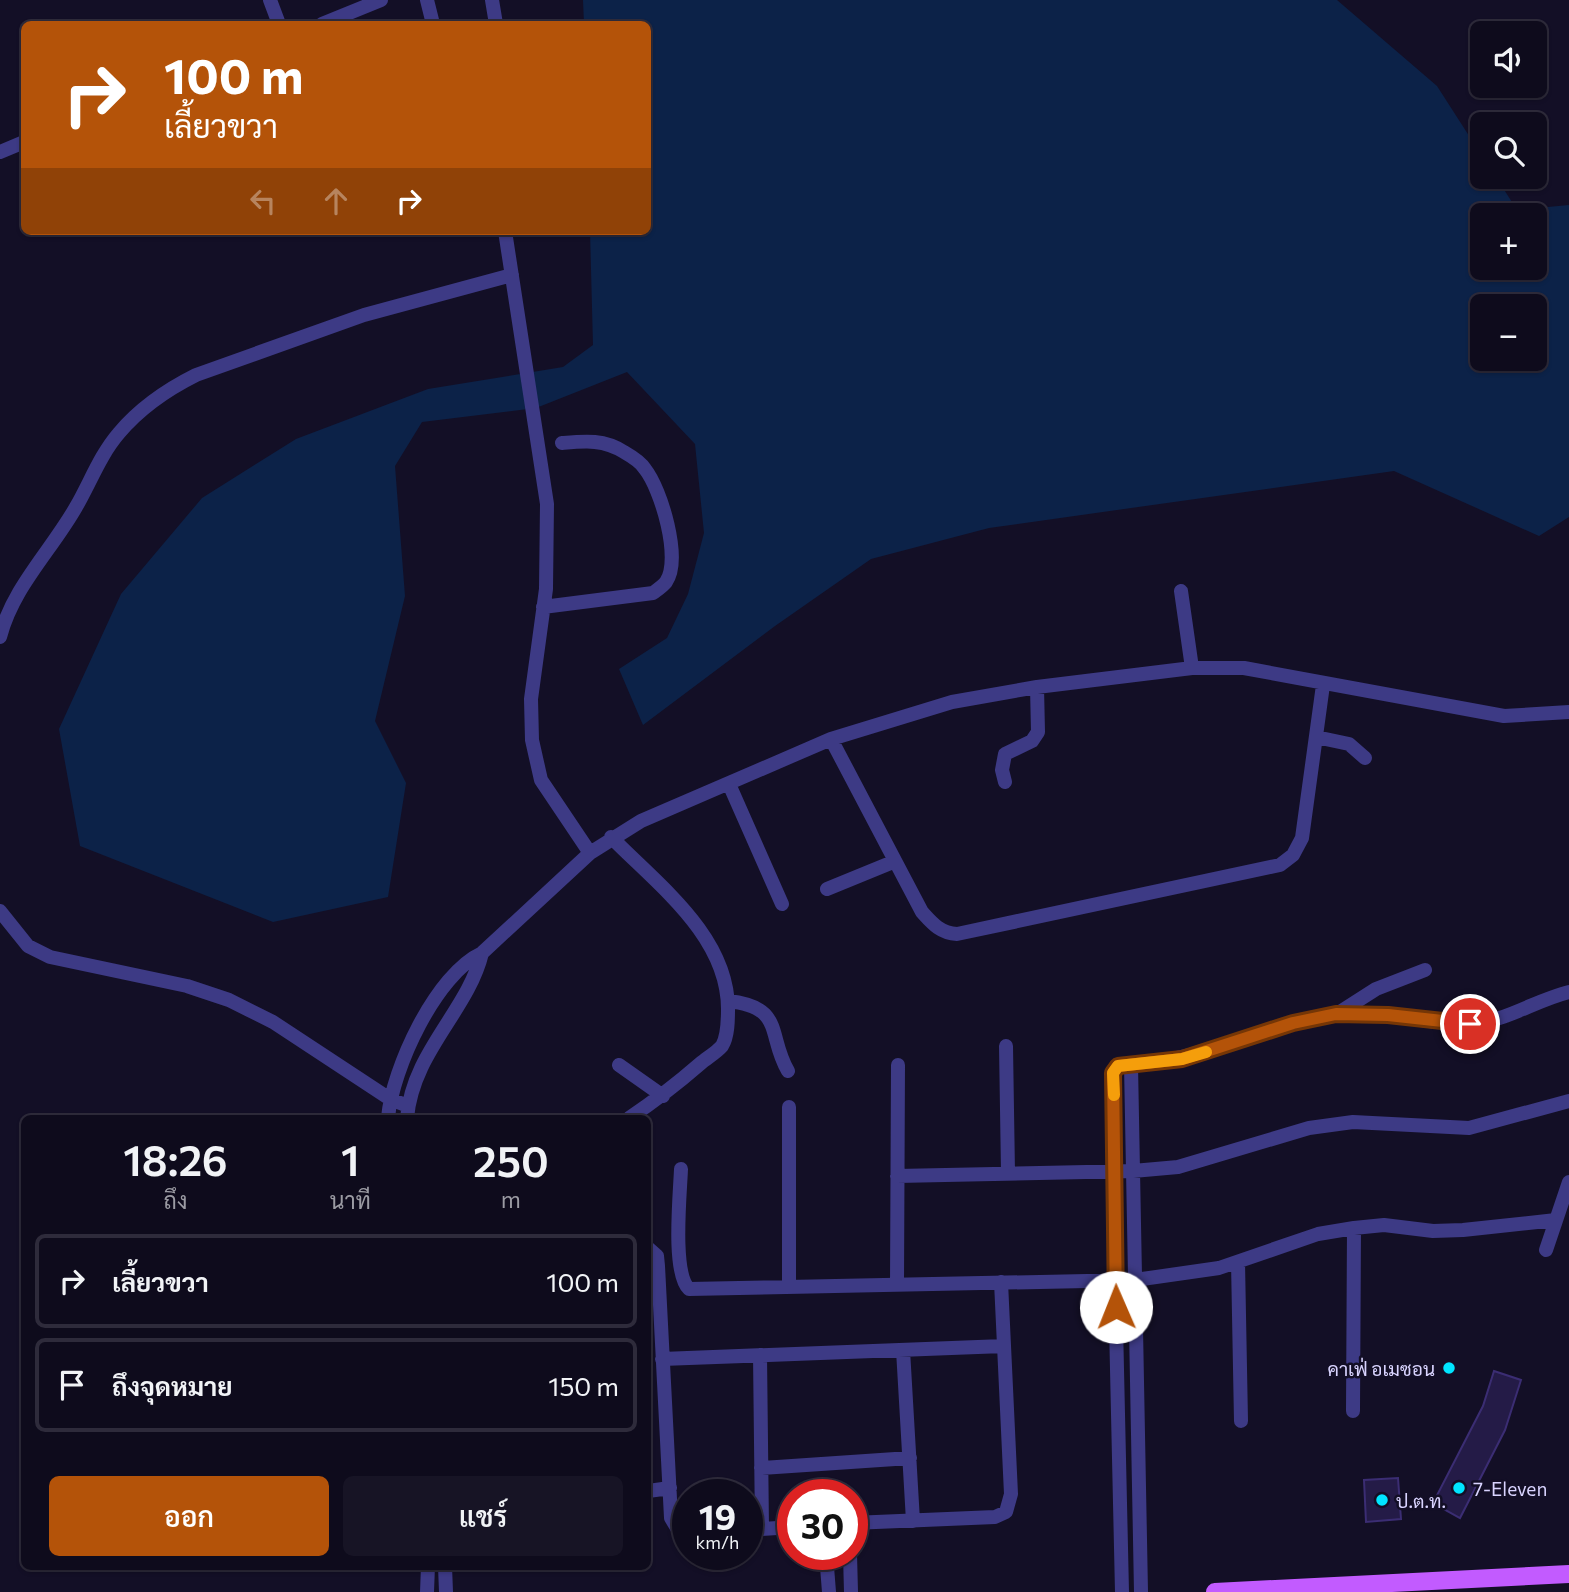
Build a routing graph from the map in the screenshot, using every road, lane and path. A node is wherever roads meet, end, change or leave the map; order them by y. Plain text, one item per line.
1 (270, 0) edge
2 (381, 0) edge
3 (427, 0) edge
4 (492, 0) edge
5 (278, 21) edge
6 (329, 21) edge
7 (432, 21) edge
8 (496, 21) edge
9 (21, 143) edge
10 (0, 152) edge
11 (506, 235) edge
12 (512, 275) junction
13 (562, 443) dead end
14 (1181, 591) dead end
15 (543, 607) junction
16 (0, 637) edge
17 (1192, 668) junction
18 (1323, 685) junction
19 (1037, 687) junction
20 (1569, 712) edge
21 (1316, 737) junction
22 (831, 739) junction
23 (1365, 758) dead end
24 (1005, 782) dead end
25 (729, 784) junction
26 (611, 837) junction
27 (590, 853) junction
28 (893, 862) junction
29 (827, 889) dead end
30 (782, 904) dead end
31 (0, 911) edge
32 (482, 953) junction
33 (1425, 970) dead end
34 (1569, 992) edge
35 (728, 1001) junction
36 (1336, 1014) junction
37 (1006, 1046) dead end
38 (619, 1065) dead end
39 (898, 1065) dead end
40 (1125, 1065) junction
41 (788, 1071) dead end
42 (663, 1096) junction
43 (390, 1099) junction
44 (1569, 1101) edge
45 (789, 1107) dead end
46 (408, 1112) edge
47 (388, 1115) edge
48 (634, 1115) edge
49 (681, 1169) dead end
50 (1115, 1170) junction
51 (1133, 1171) junction
52 (1008, 1173) junction
53 (897, 1176) junction
54 (1569, 1182) edge
55 (1556, 1220) junction
56 (1354, 1228) junction
57 (1546, 1250) dead end
58 (651, 1251) edge
59 (1238, 1262) junction
60 (1115, 1280) junction
61 (1135, 1280) junction
62 (1001, 1282) junction
63 (897, 1284) junction
64 (789, 1287) junction
65 (1004, 1346) junction
66 (904, 1350) junction
67 (760, 1355) junction
68 (662, 1359) junction
69 (1353, 1411) dead end
70 (1241, 1421) dead end
71 (910, 1458) junction
72 (761, 1468) junction
73 (760, 1479) edge
74 (670, 1488) junction
75 (651, 1491) edge
76 (672, 1508) edge
77 (913, 1521) junction
78 (868, 1522) edge
79 (428, 1570) edge
80 (445, 1570) edge
81 (827, 1570) edge
82 (850, 1570) edge
83 (1569, 1574) edge
84 (427, 1592) edge
85 (446, 1592) edge
86 (829, 1592) edge
87 (851, 1592) edge
88 (1122, 1592) edge
89 (1141, 1592) edge
90 (1215, 1592) edge

1 - 5 street
2 - 6 street
3 - 7 street
4 - 8 street
9 - 10 street
11 - 12 street
12 - 15 street
12 - 16 street
13 - 15 street
14 - 17 street
15 - 27 street
17 - 18 street
17 - 19 street
18 - 20 street
18 - 21 street
19 - 22 street
19 - 24 street
21 - 23 street
21 - 28 street
22 - 25 street
22 - 28 street
25 - 26 street
25 - 30 street
26 - 27 street
26 - 35 street
27 - 32 street
28 - 29 street
31 - 43 street
32 - 43 street
32 - 46 street
33 - 36 street
34 - 36 street
35 - 41 street
35 - 42 street
36 - 40 street
37 - 52 street
38 - 42 street
39 - 53 street
40 - 50 street
40 - 51 street
42 - 48 street
43 - 46 street
43 - 47 street
44 - 51 street
45 - 64 street
49 - 64 street
50 - 51 street
50 - 52 street
50 - 60 street
51 - 61 street
52 - 53 street
53 - 63 street
54 - 55 street
55 - 56 street
55 - 57 street
56 - 59 street
56 - 69 street
58 - 68 street
59 - 61 street
59 - 70 street
60 - 61 street
60 - 62 street
60 - 88 street
61 - 89 street
62 - 63 street
62 - 65 street
63 - 64 street
65 - 66 street
65 - 77 street
66 - 67 street
66 - 71 street
67 - 68 street
67 - 72 street
68 - 74 street
71 - 72 street
71 - 77 street
72 - 73 street
74 - 75 street
74 - 76 street
77 - 78 street
79 - 84 street
80 - 85 street
81 - 86 street
82 - 87 street
83 - 90 main road

